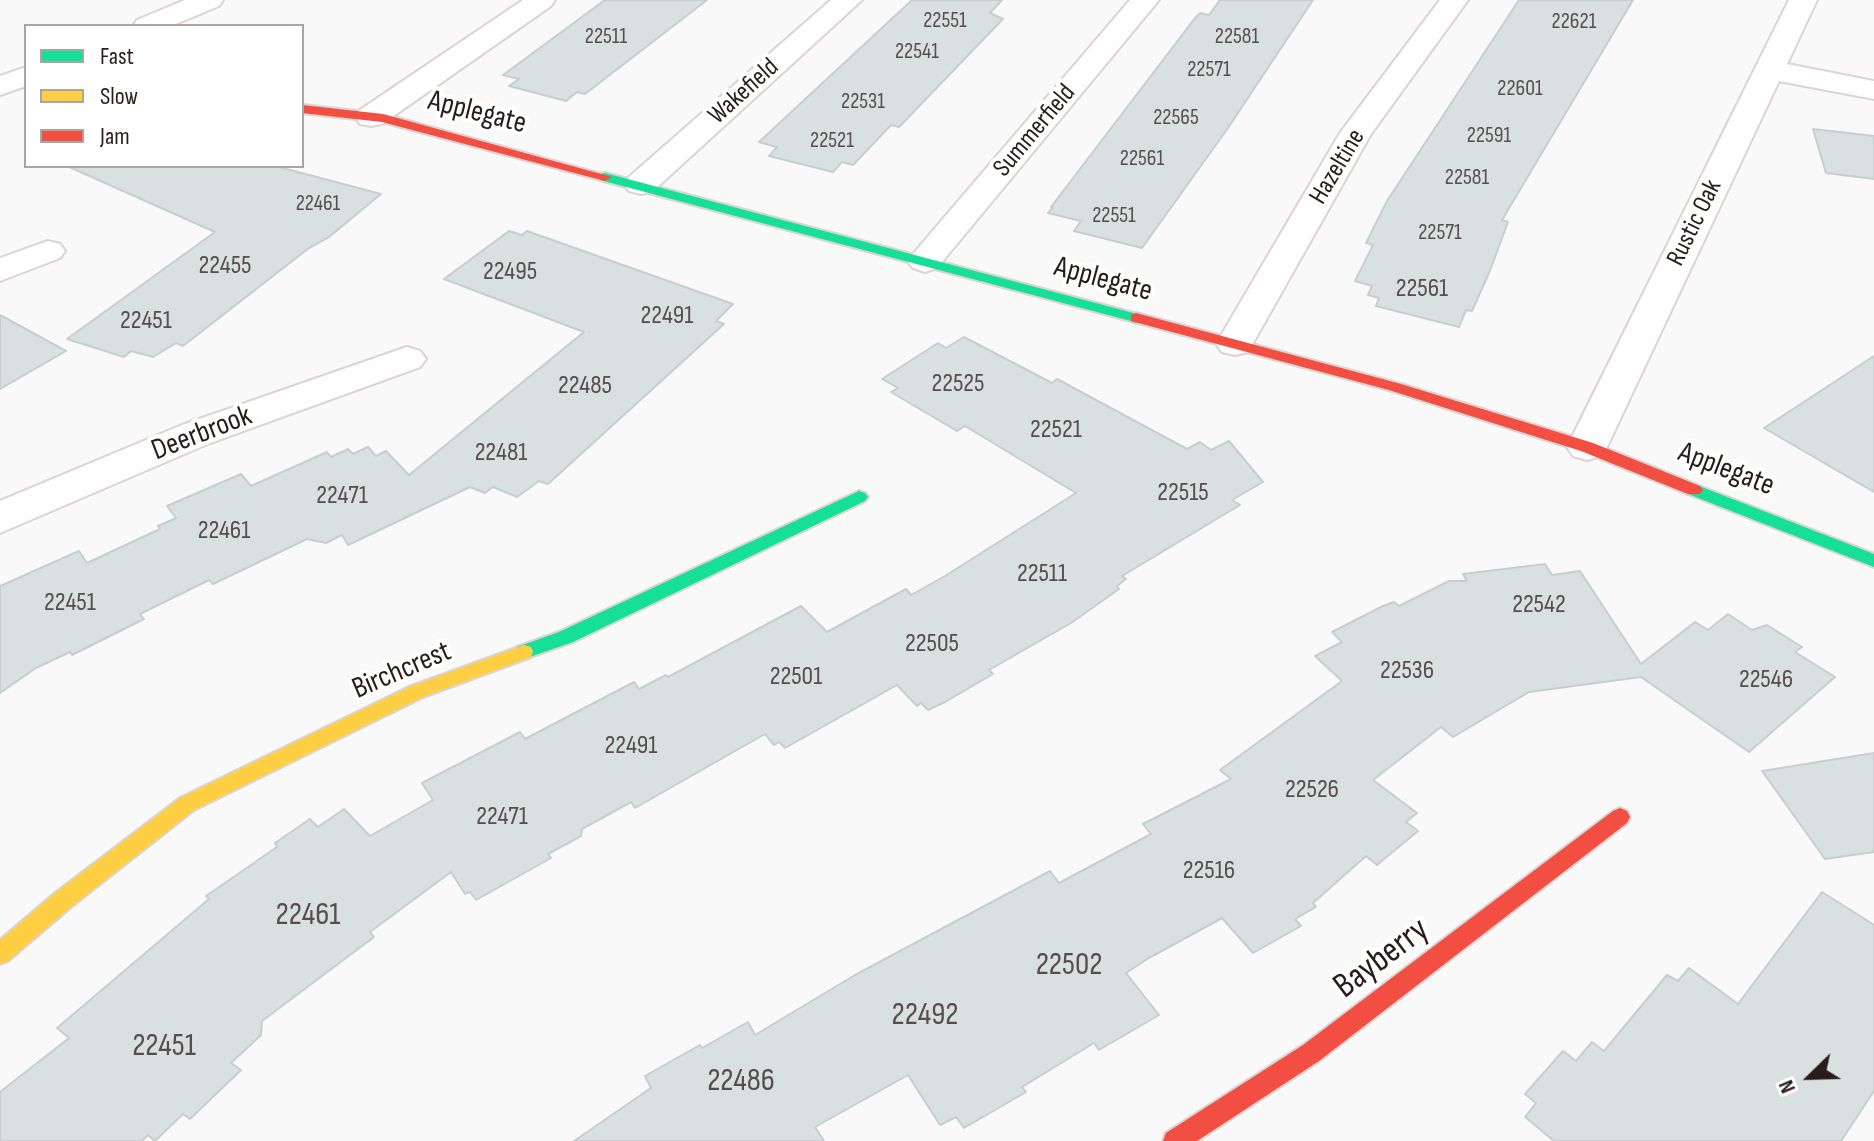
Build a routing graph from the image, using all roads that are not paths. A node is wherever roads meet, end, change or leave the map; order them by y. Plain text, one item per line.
1 (209, 0) edge
2 (541, 0) edge
3 (848, 0) edge
4 (1145, 0) edge
5 (1454, 0) edge
6 (1803, 0) edge
7 (152, 24) edge
8 (1769, 70) junction
9 (24, 77) edge
10 (0, 86) edge
11 (1874, 90) edge
12 (304, 109) edge
13 (371, 117) junction
14 (641, 184) junction
15 (48, 251) dead end
16 (925, 261) junction
17 (0, 270) edge
18 (1235, 344) junction
19 (407, 359) dead end
20 (1587, 447) junction
21 (859, 497) dead end
22 (0, 518) edge
23 (1874, 561) edge
24 (1620, 817) dead end
25 (0, 954) edge
26 (1175, 1141) edge

1 - 7 street
2 - 13 street
3 - 14 street, Wakefield
4 - 16 street, Summerfield
5 - 18 street, Hazeltine
6 - 8 street, Rustic Oak
8 - 11 street
8 - 20 street, Rustic Oak
9 - 10 street
12 - 13 street, Applegate
13 - 14 street, Applegate
14 - 16 street, Applegate
15 - 17 street
16 - 18 street, Applegate
18 - 20 street, Applegate
19 - 22 street, Deerbrook
20 - 23 street, Applegate
21 - 25 street, Birchcrest
24 - 26 street, Bayberry

